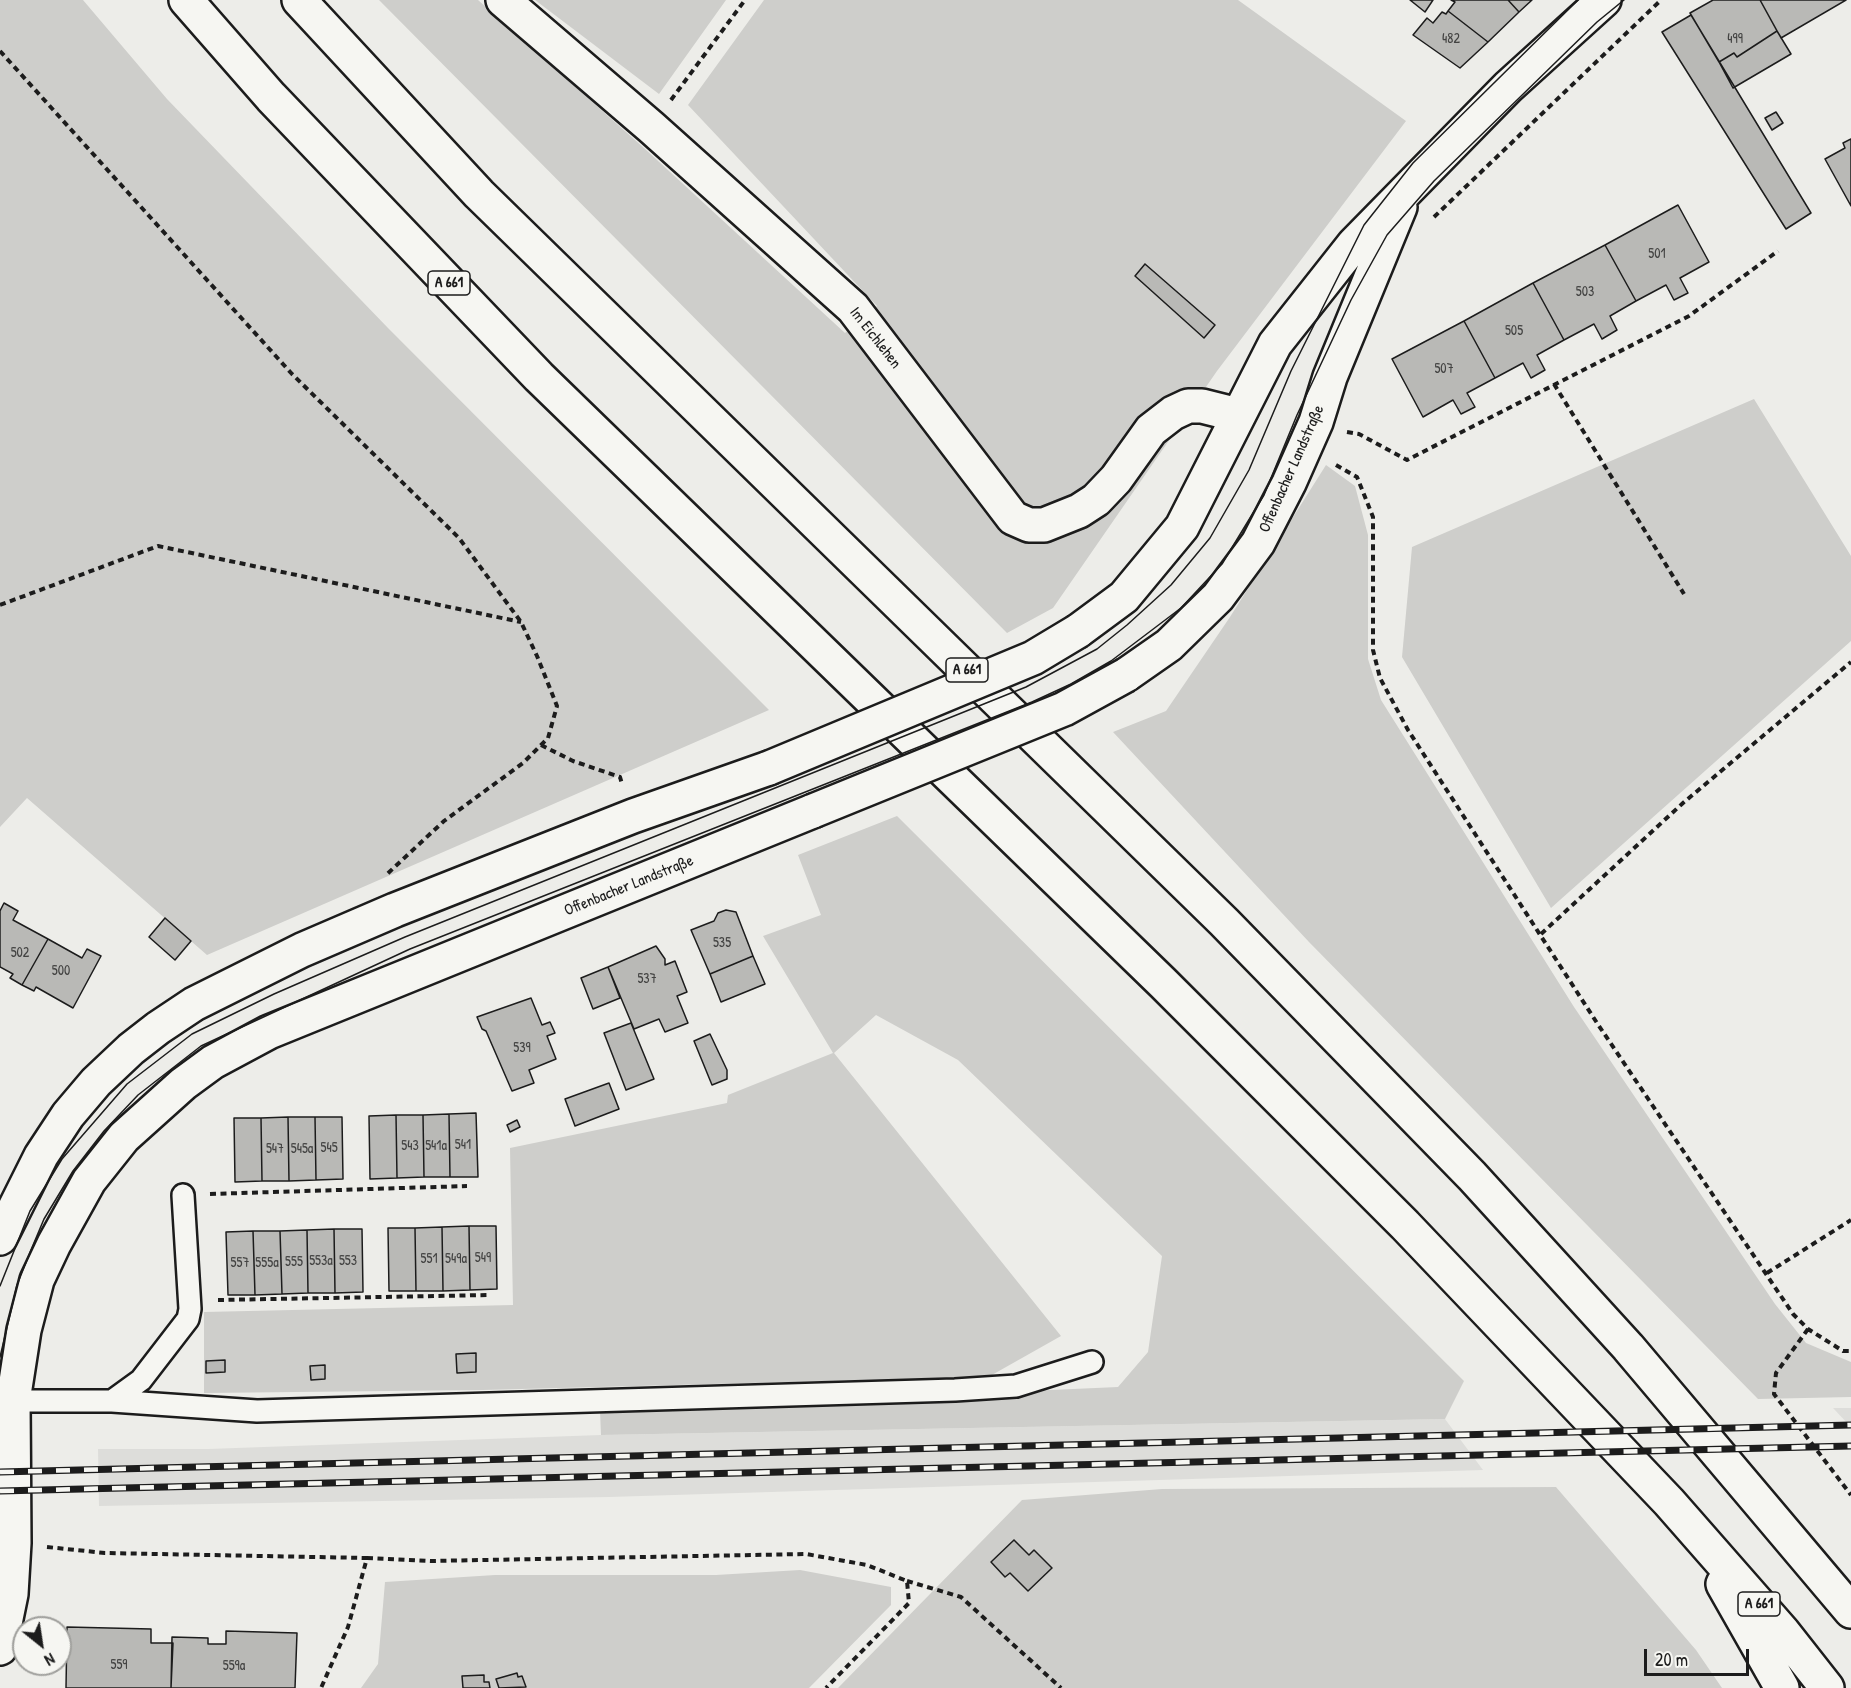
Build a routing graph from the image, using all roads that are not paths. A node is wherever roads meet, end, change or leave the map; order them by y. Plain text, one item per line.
1 (186, 0) edge
2 (299, 0) edge
3 (503, 0) edge
4 (1604, 0) edge
5 (1406, 193) junction
6 (1238, 416) junction
7 (183, 1195) road end
8 (0, 1239) edge
9 (1092, 1362) dead end
10 (13, 1401) junction
11 (112, 1401) junction
12 (1742, 1480) junction
13 (1688, 1523) junction
14 (1851, 1577) edge
15 (1851, 1611) edge
16 (0, 1648) edge
17 (1782, 1688) edge
18 (1827, 1688) edge

1 - 13 main road, A 661
2 - 12 main road, A 661
3 - 6 main road, Im Eichlehen
4 - 5 main road, Offenbacher Landstraße
5 - 6 main road, Offenbacher Landstraße
5 - 10 main road, Offenbacher Landstraße, bridge
6 - 8 main road, Offenbacher Landstraße, bridge
7 - 11 lane
9 - 11 lane
10 - 11 lane
10 - 16 main road, Offenbacher Landstraße
12 - 14 main road, A 661
12 - 15 main road, A 661
13 - 17 main road, A 661
13 - 18 main road, A 661

